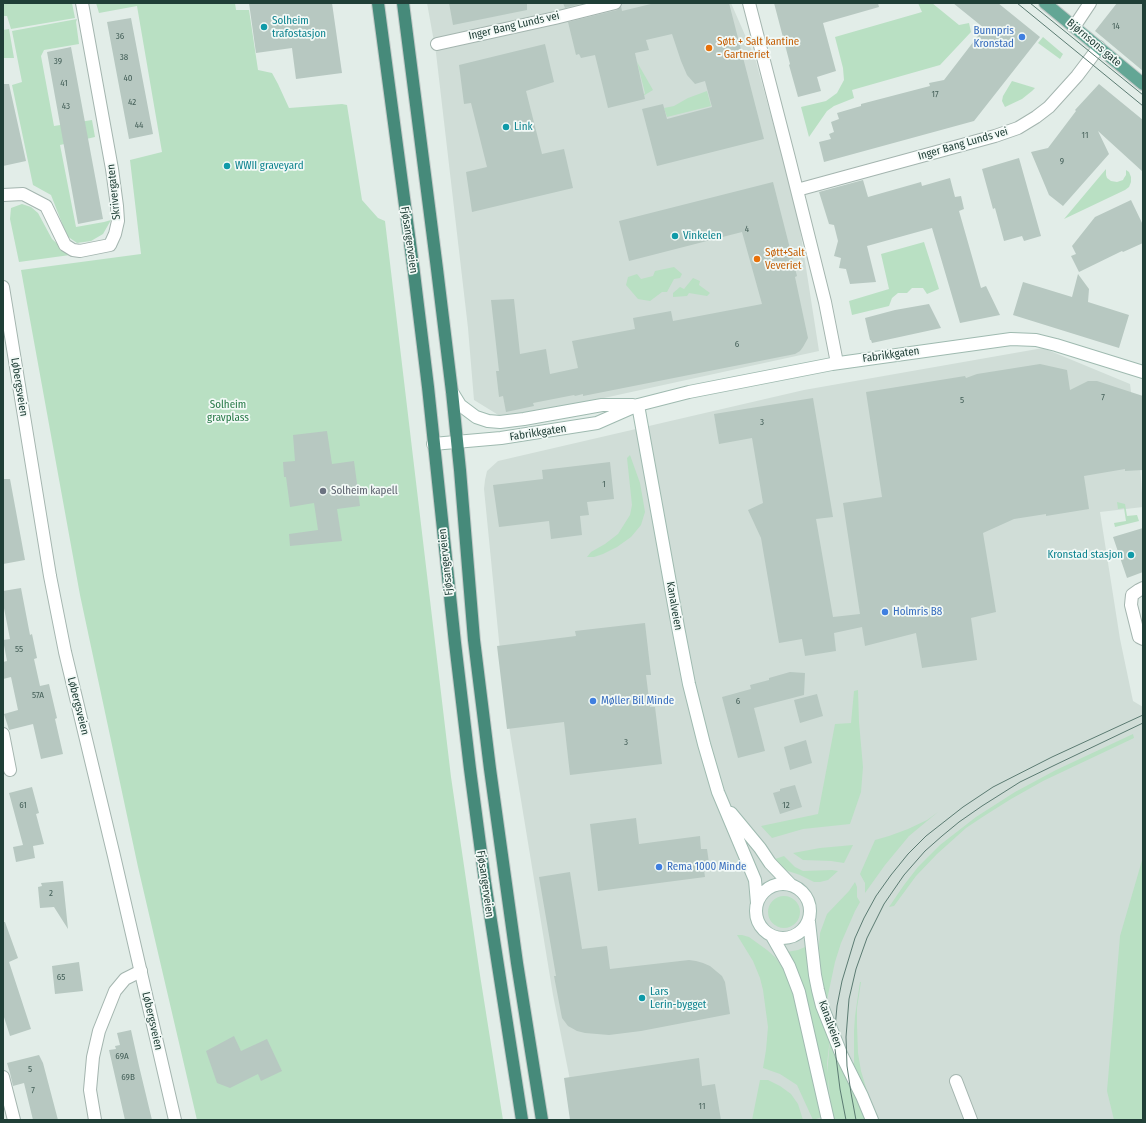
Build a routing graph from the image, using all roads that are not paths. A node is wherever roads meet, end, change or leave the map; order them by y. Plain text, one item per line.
1 (82, 3) edge
2 (378, 3) edge
3 (403, 3) edge
4 (615, 3) edge
5 (749, 3) edge
6 (1044, 3) edge
7 (1090, 3) edge
8 (1074, 26) junction
9 (437, 44) dead end
10 (1099, 48) junction
11 (1143, 84) edge
12 (797, 190) junction
13 (3, 195) edge
14 (3, 287) edge
15 (838, 363) junction
16 (1143, 372) edge
17 (452, 392) junction
18 (638, 404) junction
19 (457, 442) junction
20 (433, 444) junction
21 (1143, 588) edge
22 (1143, 639) edge
23 (3, 734) edge
24 (10, 770) dead end
25 (723, 805) junction
26 (791, 885) junction
27 (757, 903) junction
28 (809, 922) junction
29 (772, 936) junction
30 (141, 971) junction
31 (3, 1077) edge
32 (956, 1081) dead end
33 (14, 1120) edge
34 (95, 1120) edge
35 (174, 1120) edge
36 (522, 1120) edge
37 (542, 1120) edge
38 (828, 1120) edge
39 (872, 1120) edge
40 (970, 1120) edge

1 - 13 street, Skrivergaten
2 - 20 highway, Fjøsangerveien
3 - 17 highway, Fjøsangerveien
4 - 9 street, Inger Bang Lunds vei
5 - 12 street
6 - 8 main road, Bjørnsons gate
7 - 8 street
8 - 10 main road, Bjørnsons gate
10 - 11 main road, Bjørnsons gate
10 - 12 street, Inger Bang Lunds vei
12 - 15 street
14 - 30 street, Løbergsveien
15 - 16 street, Fabrikkgaten
15 - 18 street, Fabrikkgaten
17 - 18 street, Fabrikkgaten
17 - 19 highway, Fjøsangerveien
18 - 19 street, Fabrikkgaten
18 - 25 street, Kanalveien
19 - 20 street, Fabrikkgaten
19 - 37 highway, Fjøsangerveien
20 - 36 highway, Fjøsangerveien
21 - 22 street
23 - 24 street
25 - 26 street, Kanalveien
25 - 27 street, Kanalveien
26 - 27 street
26 - 28 street
27 - 29 street
28 - 29 street
28 - 39 street, Kanalveien
29 - 38 street, Kanalveien
30 - 34 street
30 - 35 street, Løbergsveien
31 - 33 street
32 - 40 street

